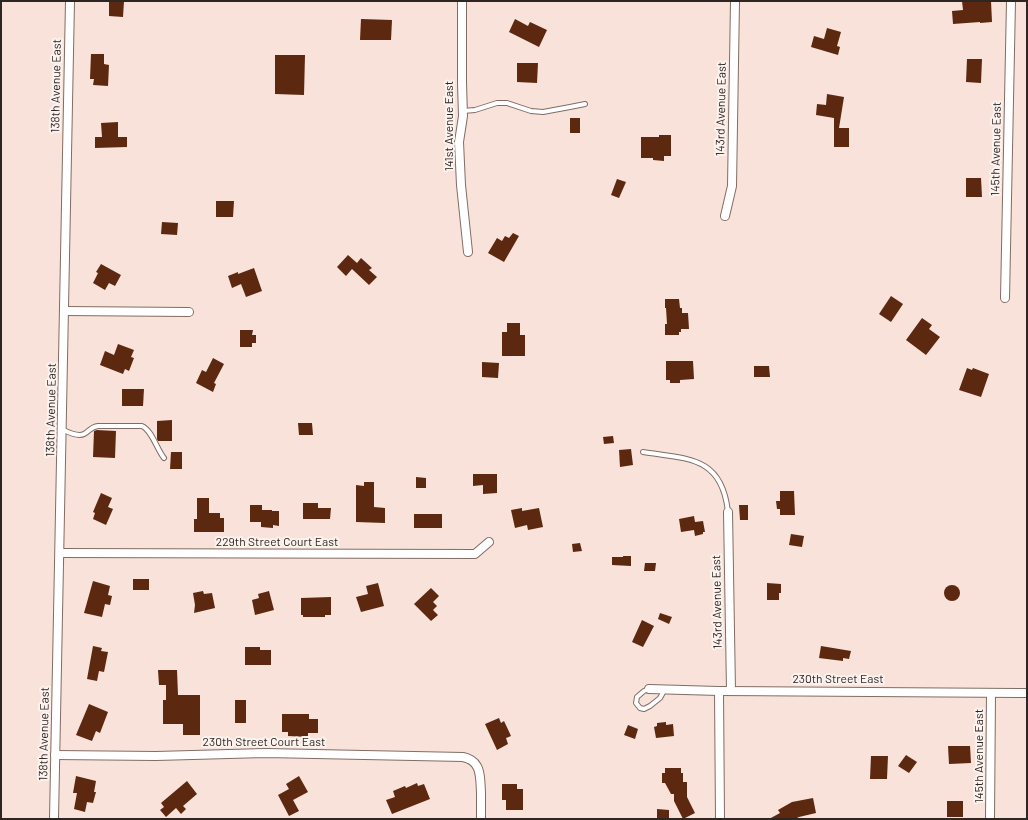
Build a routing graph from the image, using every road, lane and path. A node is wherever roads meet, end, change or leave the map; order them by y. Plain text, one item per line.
1 (70, 1) edge
2 (462, 1) edge
3 (735, 1) edge
4 (1011, 1) edge
5 (586, 104) dead end
6 (463, 111) junction
7 (726, 216) dead end
8 (468, 252) dead end
9 (1005, 298) dead end
10 (64, 311) junction
11 (189, 312) dead end
12 (62, 429) junction
13 (643, 452) dead end
14 (164, 458) dead end
15 (728, 512) joint
16 (489, 542) dead end
17 (60, 553) junction
18 (649, 689) joint
19 (665, 689) junction
20 (719, 691) junction
21 (731, 691) junction
22 (991, 693) junction
23 (1027, 693) edge
24 (55, 755) junction
25 (54, 819) edge
26 (481, 819) edge
27 (720, 819) edge
28 (990, 819) edge

1 - 10 street, 138th Avenue East
2 - 6 street, 141st Avenue East
3 - 7 street, 143rd Avenue East
4 - 9 street, 145th Avenue East
5 - 6 lane
6 - 8 street, 141st Avenue East
10 - 11 street
10 - 12 street, 138th Avenue East
12 - 14 lane
12 - 17 street, 138th Avenue East
13 - 15 lane
15 - 21 street, 143rd Avenue East
16 - 17 street, 229th Street Court East
17 - 24 street, 138th Avenue East
18 - 19 street, 230th Street East
18 - 19 lane
19 - 20 street, 230th Street East
20 - 21 street, 230th Street East
20 - 27 street
21 - 22 street, 230th Street East
22 - 23 street, 230th Street East
22 - 28 street, 145th Avenue East
24 - 25 street, 138th Avenue East
24 - 26 street, 230th Street Court East

